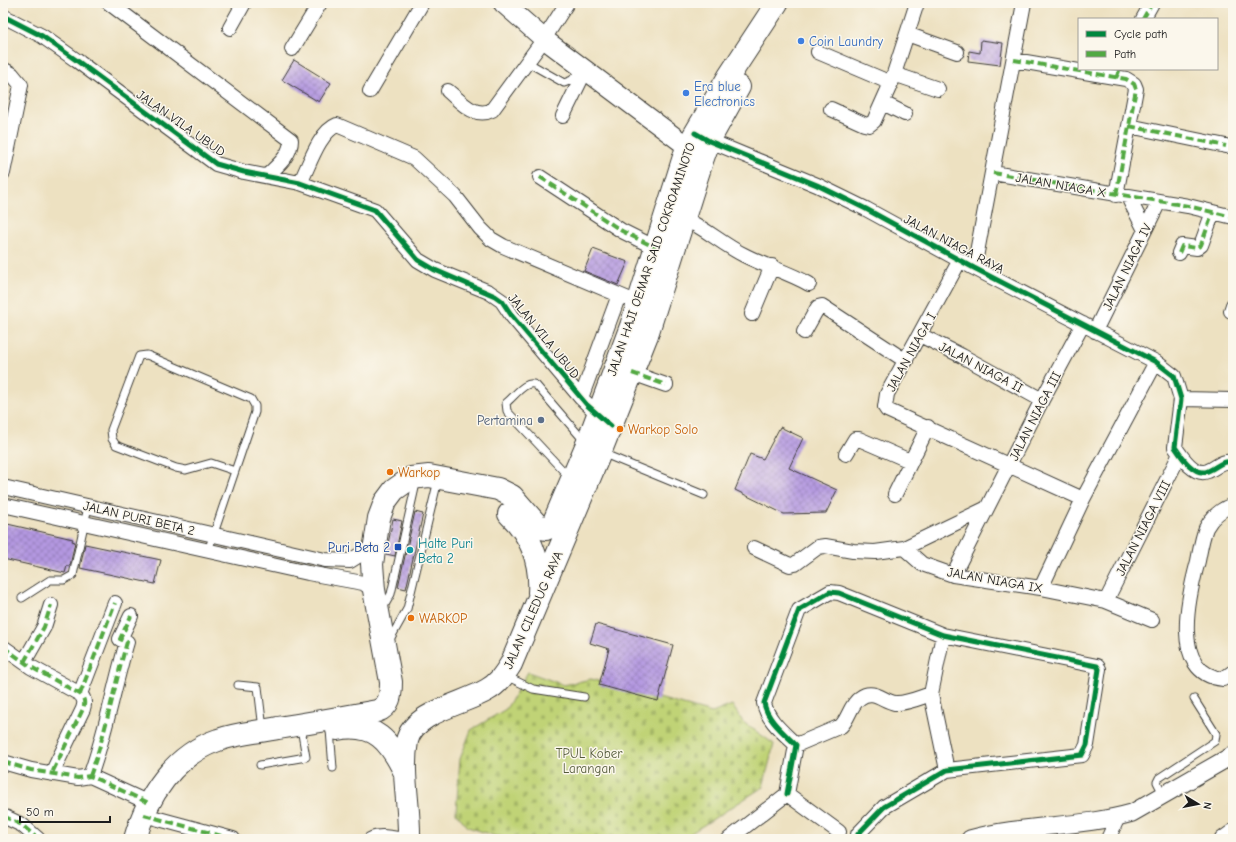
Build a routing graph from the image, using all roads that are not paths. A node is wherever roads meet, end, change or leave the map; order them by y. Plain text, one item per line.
1 (109, 3) edge
2 (244, 3) edge
3 (320, 3) edge
4 (422, 3) edge
5 (503, 3) edge
6 (567, 3) edge
7 (777, 3) edge
8 (793, 3) edge
9 (917, 3) edge
10 (1024, 3) edge
11 (1152, 3) edge
12 (3, 16) edge
13 (1144, 18) edge
14 (230, 28) dead end
15 (907, 34) junction
16 (544, 39) junction
17 (292, 49) dead end
18 (818, 52) dead end
19 (957, 52) dead end
20 (1014, 60) junction
21 (528, 62) junction
22 (1078, 68) edge
23 (3, 69) edge
24 (583, 69) junction
25 (1094, 70) edge
26 (1118, 73) edge
27 (892, 78) junction
28 (938, 89) dead end
29 (370, 91) dead end
30 (448, 91) dead end
31 (883, 103) junction
32 (831, 109) dead end
33 (905, 114) dead end
34 (563, 116) dead end
35 (1129, 126) junction
36 (699, 145) junction
37 (1226, 146) dead end
38 (3, 173) edge
39 (993, 173) junction
40 (268, 176) junction
41 (540, 177) dead end
42 (300, 183) junction
43 (1122, 196) junction
44 (1159, 202) junction
45 (1213, 212) junction
46 (1233, 217) edge
47 (683, 218) junction
48 (1145, 230) junction
49 (656, 248) junction
50 (1179, 253) dead end
51 (960, 260) junction
52 (772, 266) junction
53 (974, 268) junction
54 (809, 284) dead end
55 (629, 299) junction
56 (752, 314) dead end
57 (1083, 324) junction
58 (1095, 331) junction
59 (804, 332) dead end
60 (920, 335) junction
61 (906, 361) junction
62 (1156, 362) junction
63 (632, 373) junction
64 (666, 385) dead end
65 (581, 398) junction
66 (1181, 399) junction
67 (1042, 400) junction
68 (1233, 400) edge
69 (604, 420) junction
70 (928, 427) junction
71 (594, 448) junction
72 (846, 454) dead end
73 (1180, 454) junction
74 (910, 461) junction
75 (1233, 462) edge
76 (1010, 465) junction
77 (235, 471) junction
78 (420, 478) junction
79 (462, 481) junction
80 (3, 487) edge
81 (577, 489) junction
82 (895, 494) dead end
83 (704, 495) dead end
84 (1083, 499) junction
85 (3, 505) edge
86 (1233, 505) edge
87 (88, 507) junction
88 (987, 508) junction
89 (390, 512) dead end
90 (140, 518) junction
91 (85, 524) junction
92 (560, 527) junction
93 (137, 535) junction
94 (213, 535) junction
95 (379, 542) junction
96 (754, 548) dead end
97 (904, 548) junction
98 (276, 549) junction
99 (208, 551) junction
100 (325, 560) junction
101 (274, 565) junction
102 (953, 575) junction
103 (324, 576) junction
104 (1041, 588) junction
105 (22, 598) dead end
106 (377, 602) junction
107 (1106, 602) junction
108 (115, 603) dead end
109 (537, 603) junction
110 (52, 605) dead end
111 (130, 616) dead end
112 (1152, 620) dead end
113 (943, 635) junction
114 (3, 647) edge
115 (385, 648) junction
116 (24, 662) junction
117 (1233, 672) edge
118 (504, 675) junction
119 (238, 685) dead end
120 (80, 694) junction
121 (931, 694) junction
122 (584, 697) dead end
123 (1194, 699) dead end
124 (330, 730) junction
125 (263, 731) junction
126 (302, 734) junction
127 (796, 745) junction
128 (1233, 755) edge
129 (3, 762) edge
130 (260, 765) dead end
131 (333, 768) dead end
132 (947, 770) junction
133 (52, 773) junction
134 (406, 773) junction
135 (90, 776) junction
136 (161, 783) junction
137 (787, 794) junction
138 (1164, 796) junction
139 (146, 809) junction
140 (3, 816) edge
141 (1118, 817) junction
142 (1233, 831) edge
143 (837, 836) edge
144 (33, 837) edge
145 (858, 837) edge
146 (409, 838) edge
147 (136, 839) edge
148 (233, 839) edge
149 (366, 839) edge
150 (729, 839) edge
151 (970, 839) edge
152 (1108, 839) edge
153 (1222, 839) edge

1 - 40 street
2 - 14 street
3 - 17 street
4 - 29 street
5 - 16 main road
6 - 16 street
7 - 36 main road, JALAN HAJI OEMAR SAID COKROAMINOTO
8 - 36 main road, JALAN HAJI OEMAR SAID COKROAMINOTO
9 - 15 street
10 - 20 street
11 - 13 street
12 - 40 street, JALAN VILA UBUD
15 - 19 street
15 - 27 street
16 - 21 street
16 - 24 main road
18 - 27 street
20 - 22 street
20 - 39 street
21 - 24 lane
21 - 30 street
23 - 38 street
24 - 34 street
24 - 36 main road
25 - 26 street
26 - 35 street
27 - 28 street
27 - 31 street
31 - 32 street
31 - 33 street
35 - 37 street
35 - 43 street
36 - 47 main road, JALAN HAJI OEMAR SAID COKROAMINOTO
36 - 49 main road, JALAN HAJI OEMAR SAID COKROAMINOTO
36 - 51 street, JALAN NIAGA RAYA
39 - 43 street, JALAN NIAGA X
39 - 53 street
40 - 42 street, JALAN VILA UBUD
41 - 49 street
42 - 55 street
42 - 65 street, JALAN VILA UBUD
43 - 44 street, JALAN NIAGA X
43 - 48 street
44 - 45 street, JALAN NIAGA X
44 - 48 street, JALAN NIAGA IV
45 - 46 street, JALAN NIAGA X
45 - 50 street
47 - 52 street
47 - 63 main road, JALAN HAJI OEMAR SAID COKROAMINOTO
48 - 58 street, JALAN NIAGA IV
49 - 55 main road, JALAN HAJI OEMAR SAID COKROAMINOTO
51 - 53 street, JALAN NIAGA RAYA
51 - 60 street, JALAN NIAGA I
52 - 54 street
52 - 56 street
53 - 57 street, JALAN NIAGA RAYA
55 - 65 street
55 - 69 main road, JALAN HAJI OEMAR SAID COKROAMINOTO
57 - 58 street, JALAN NIAGA RAYA
57 - 67 street, JALAN NIAGA III
58 - 62 street, JALAN NIAGA RAYA
59 - 61 street
60 - 61 street, JALAN NIAGA I
60 - 67 street, JALAN NIAGA II
61 - 70 street, JALAN NIAGA I
62 - 66 street, JALAN NIAGA RAYA
62 - 84 street
63 - 64 street
63 - 69 main road, JALAN HAJI OEMAR SAID COKROAMINOTO
65 - 69 street, JALAN VILA UBUD
66 - 68 street
66 - 73 street
67 - 76 street, JALAN NIAGA III
69 - 71 main road, JALAN HAJI OEMAR SAID COKROAMINOTO
70 - 74 street
70 - 76 street, JALAN NIAGA I
71 - 81 main road, JALAN HAJI OEMAR SAID COKROAMINOTO
71 - 81 lane
71 - 83 lane
72 - 74 street
73 - 75 street
73 - 107 street, JALAN NIAGA VIII
74 - 82 street
76 - 84 street, JALAN NIAGA I
76 - 88 street, JALAN NIAGA III
77 - 77 lane
77 - 94 lane
78 - 79 main road
78 - 89 lane
78 - 95 main road
78 - 106 lane
78 - 115 lane
79 - 92 main road
79 - 109 main road
80 - 87 street, JALAN PURI BETA 2
81 - 92 main road, JALAN CILEDUG RAYA
84 - 104 street
85 - 91 street, JALAN PURI BETA 2
86 - 117 street
87 - 90 street, JALAN PURI BETA 2
87 - 91 lane
88 - 97 street
88 - 102 street, JALAN NIAGA III
90 - 93 street
90 - 94 street, JALAN PURI BETA 2
91 - 93 street, JALAN PURI BETA 2
91 - 105 lane
92 - 109 main road, JALAN CILEDUG RAYA
93 - 99 street, JALAN PURI BETA 2
94 - 98 street, JALAN PURI BETA 2
94 - 99 lane
95 - 100 street, JALAN PURI BETA 2
95 - 106 main road
96 - 97 street
97 - 102 street, JALAN NIAGA IX
98 - 100 street, JALAN PURI BETA 2
98 - 101 street
99 - 101 street, JALAN PURI BETA 2
100 - 103 street
101 - 103 street, JALAN PURI BETA 2
102 - 104 street, JALAN NIAGA IX
103 - 106 street, JALAN PURI BETA 2
104 - 107 street, JALAN NIAGA IX
106 - 115 main road
107 - 112 street, JALAN NIAGA IX
108 - 120 street
109 - 118 main road, JALAN CILEDUG RAYA
110 - 116 street
111 - 135 street
113 - 121 street
113 - 127 street
113 - 132 street
114 - 116 street
115 - 125 main road
116 - 120 street
118 - 122 lane
118 - 134 main road, JALAN CILEDUG RAYA
119 - 125 lane
120 - 133 street
121 - 127 street
121 - 132 street
123 - 138 lane
124 - 126 main road
124 - 131 lane
124 - 134 main road
125 - 136 main road
126 - 130 lane
126 - 136 main road
127 - 137 street
128 - 138 street
129 - 133 street
132 - 145 street
133 - 135 street
134 - 146 main road, JALAN CILEDUG RAYA
135 - 139 street
136 - 139 main road
137 - 143 street
137 - 150 street
138 - 141 street
139 - 147 main road
139 - 148 street
140 - 144 street
141 - 151 street
141 - 152 street
142 - 153 street
143 - 145 street
146 - 149 lane

